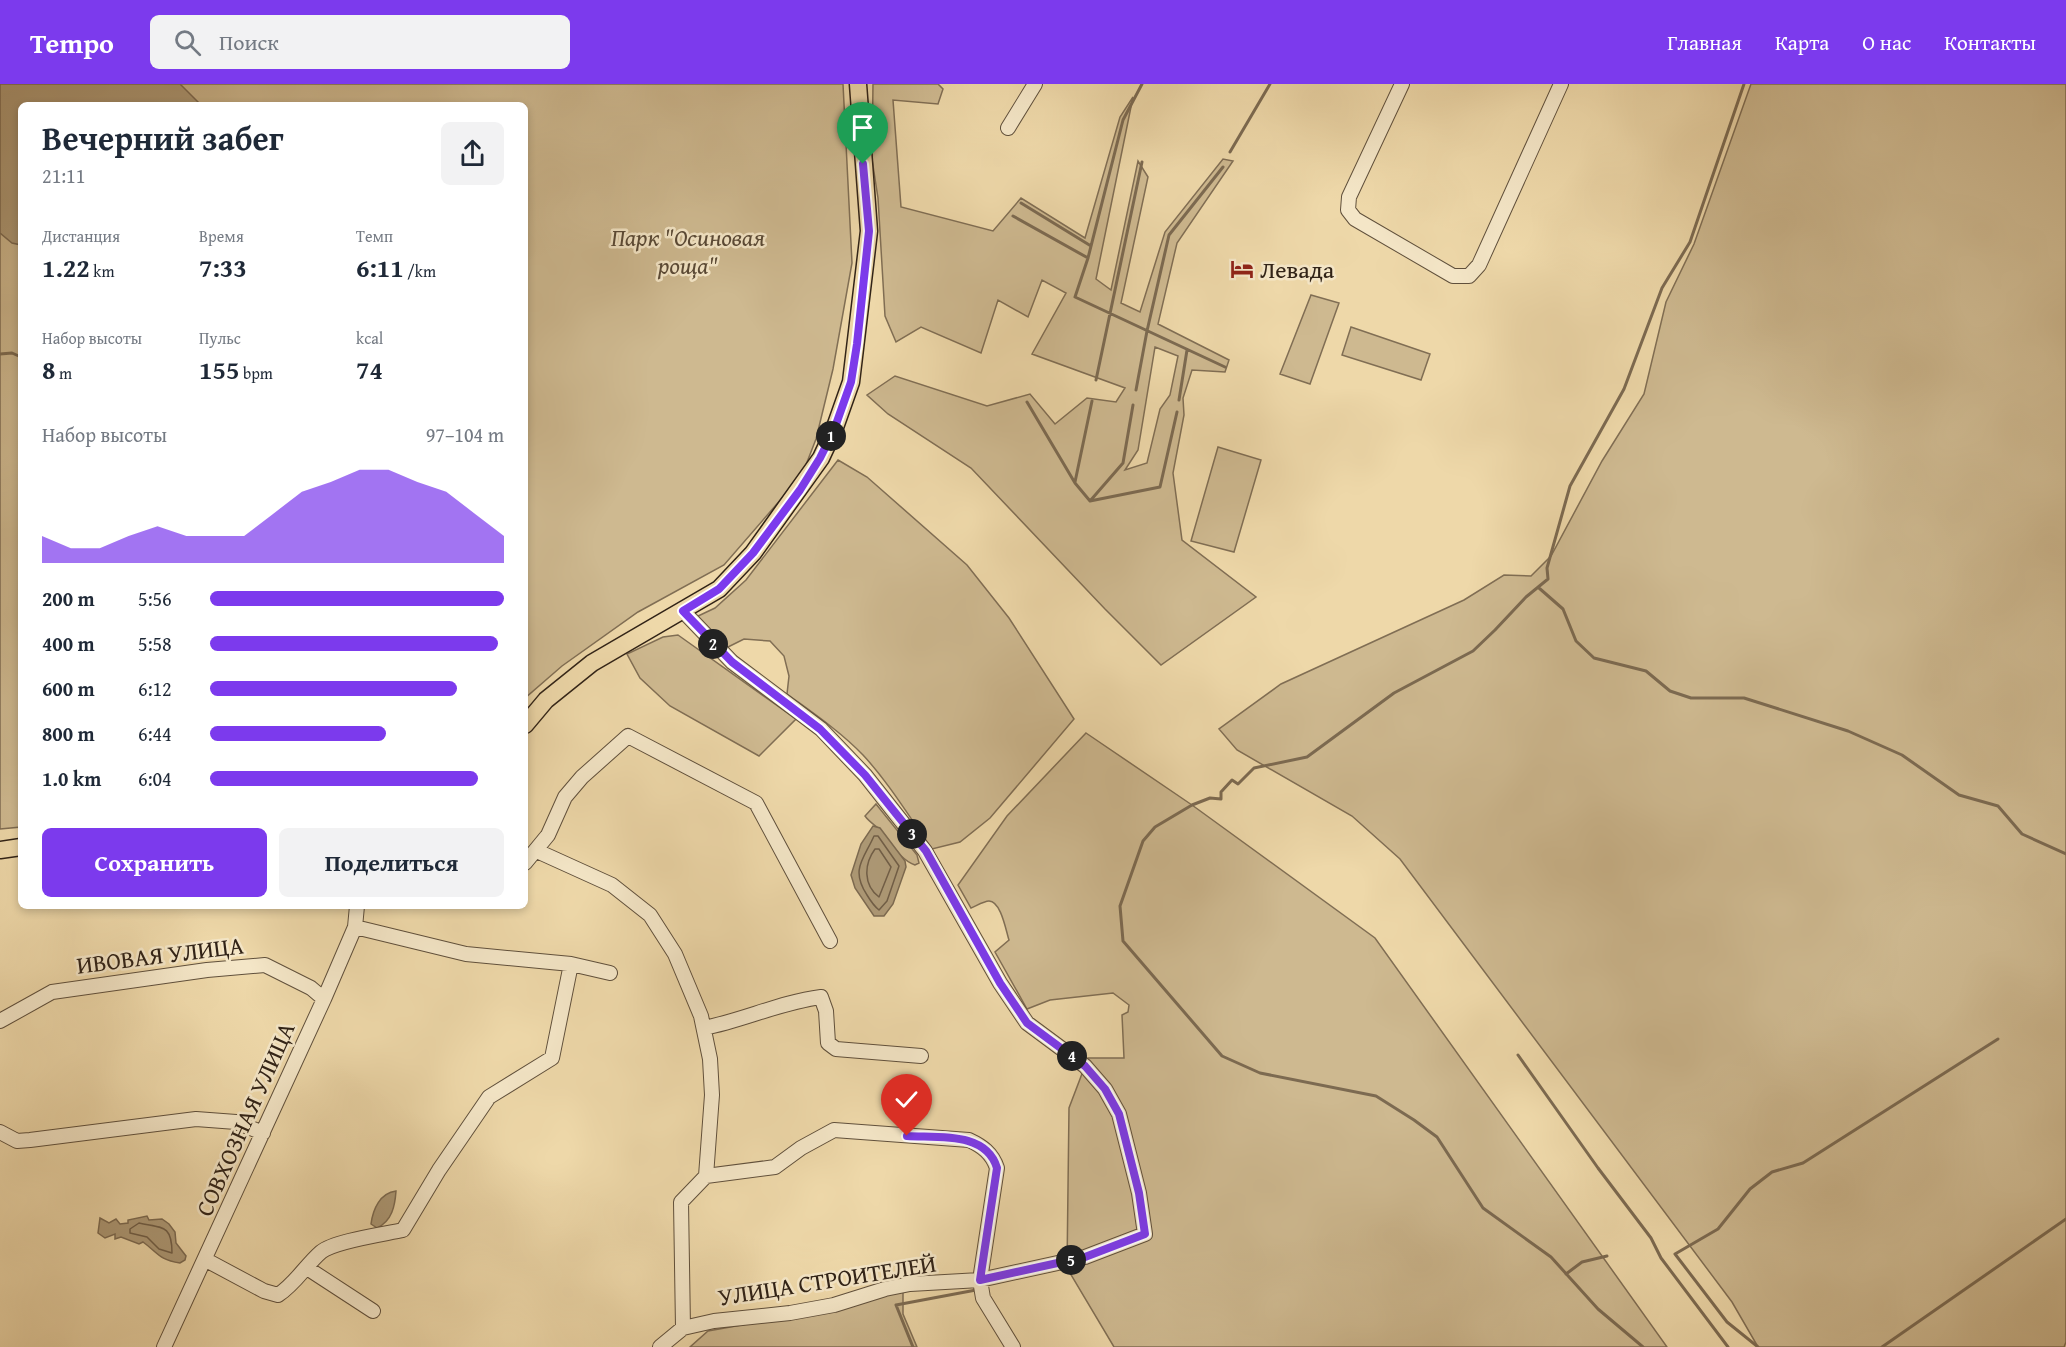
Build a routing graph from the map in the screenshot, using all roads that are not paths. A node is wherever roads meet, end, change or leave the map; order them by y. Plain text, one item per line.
1 (858, 84) edge
2 (1035, 84) edge
3 (1402, 84) edge
4 (1561, 84) edge
5 (1008, 128) dead end
6 (683, 611) junction
7 (528, 721) edge
8 (18, 847) edge
9 (0, 850) edge
10 (537, 851) junction
11 (528, 860) edge
12 (357, 909) edge
13 (355, 927) junction
14 (830, 941) dead end
15 (572, 964) junction
16 (610, 973) dead end
17 (324, 999) junction
18 (0, 1021) edge
19 (704, 1028) junction
20 (921, 1056) dead end
21 (0, 1132) edge
22 (263, 1133) junction
23 (706, 1176) junction
24 (206, 1260) junction
25 (307, 1268) junction
26 (980, 1280) junction
27 (373, 1311) dead end
28 (683, 1328) junction
29 (165, 1347) edge
30 (660, 1347) edge
31 (1013, 1347) edge

1 - 6 main road
2 - 5 street
3 - 4 street
6 - 7 main road
6 - 26 street, УЛИЦА СТРОИТЕЛЕЙ
8 - 9 main road
10 - 11 street
10 - 14 street
10 - 19 street
12 - 13 street, СОВХОЗНАЯ УЛИЦА
13 - 15 street
13 - 17 street, СОВХОЗНАЯ УЛИЦА
15 - 16 street
15 - 25 street
17 - 18 street, ИВОВАЯ УЛИЦА
17 - 22 street, СОВХОЗНАЯ УЛИЦА
19 - 20 street
19 - 23 street
21 - 22 street
22 - 24 street, СОВХОЗНАЯ УЛИЦА
23 - 26 street
23 - 28 street
24 - 25 street
24 - 29 street, СОВХОЗНАЯ УЛИЦА
25 - 27 street
26 - 28 street, УЛИЦА СТРОИТЕЛЕЙ
26 - 31 street
28 - 30 street

